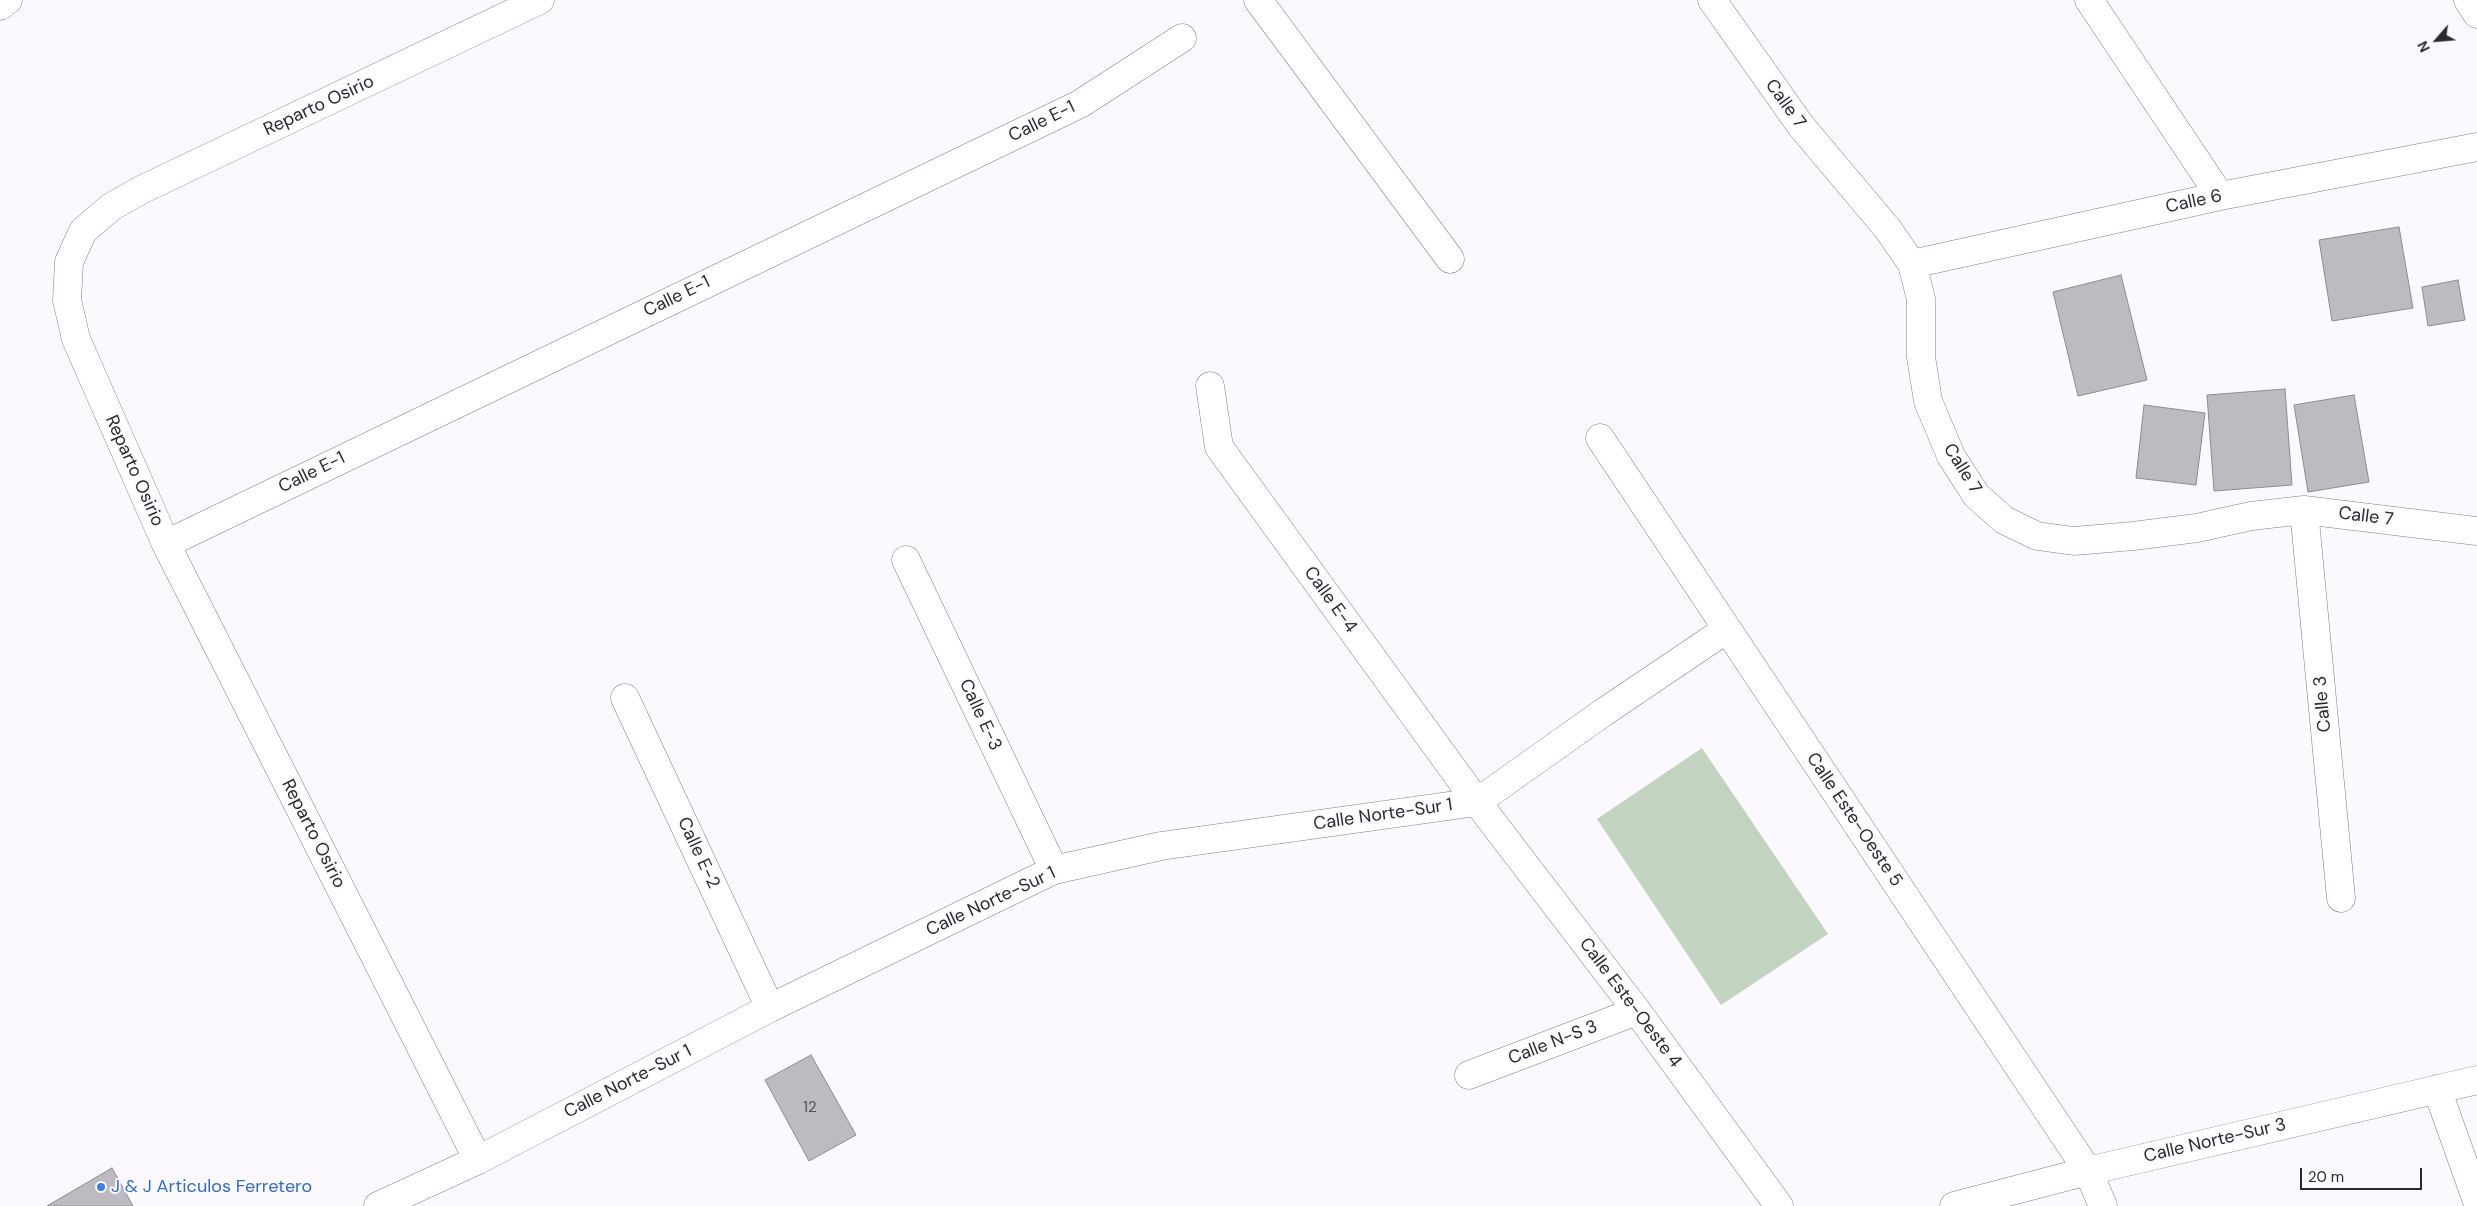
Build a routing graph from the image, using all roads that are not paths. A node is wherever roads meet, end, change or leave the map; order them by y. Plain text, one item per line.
1 (8, 0) edge
2 (540, 0) edge
3 (1258, 0) edge
4 (1712, 0) edge
5 (2088, 0) edge
6 (2468, 0) edge
7 (0, 6) edge
8 (2477, 14) edge
9 (1182, 38) dead end
10 (2477, 147) edge
11 (2220, 196) junction
12 (1450, 259) dead end
13 (1912, 264) junction
14 (1210, 386) dead end
15 (1600, 438) dead end
16 (2304, 510) junction
17 (2477, 531) edge
18 (166, 544) junction
19 (906, 560) dead end
20 (1728, 629) junction
21 (625, 698) dead end
22 (1477, 802) junction
23 (1054, 870) junction
24 (2341, 898) dead end
25 (770, 1008) junction
26 (1637, 1011) junction
27 (1469, 1075) dead end
28 (2477, 1080) edge
29 (2437, 1089) junction
30 (478, 1160) junction
31 (2088, 1171) junction
32 (2477, 1201) edge
33 (378, 1206) edge
34 (1779, 1206) edge
35 (1954, 1206) edge
36 (2103, 1206) edge

1 - 7 street
2 - 18 street, Reparto Osirio
3 - 12 street
4 - 13 street, Calle 7
5 - 11 street
6 - 8 street
9 - 18 street, Calle E-1
10 - 11 street, Calle 6
11 - 13 street, Calle 6
13 - 16 street, Calle 7
14 - 22 street, Calle E-4
15 - 20 street, Calle Este-Oeste 5
16 - 17 street, Calle 7
16 - 24 street, Calle 3
18 - 30 street, Reparto Osirio
19 - 23 street, Calle E-3
20 - 22 street, Calle Norte-Sur 1
20 - 31 street, Calle Este-Oeste 5
21 - 25 street, Calle E-2
22 - 23 street, Calle Norte-Sur 1
22 - 26 street, Calle Este-Oeste 4
23 - 25 street, Calle Norte-Sur 1
25 - 30 street, Calle Norte-Sur 1
26 - 27 street, Calle N-S 3
26 - 34 street, Calle Este-Oeste 4
28 - 29 street, Calle Norte-Sur 3
29 - 31 street, Calle Norte-Sur 3
29 - 32 street
30 - 33 street, Calle Norte-Sur 1
31 - 35 street, Calle Norte-Sur 3
31 - 36 street, Calle Este-Oeste 5

